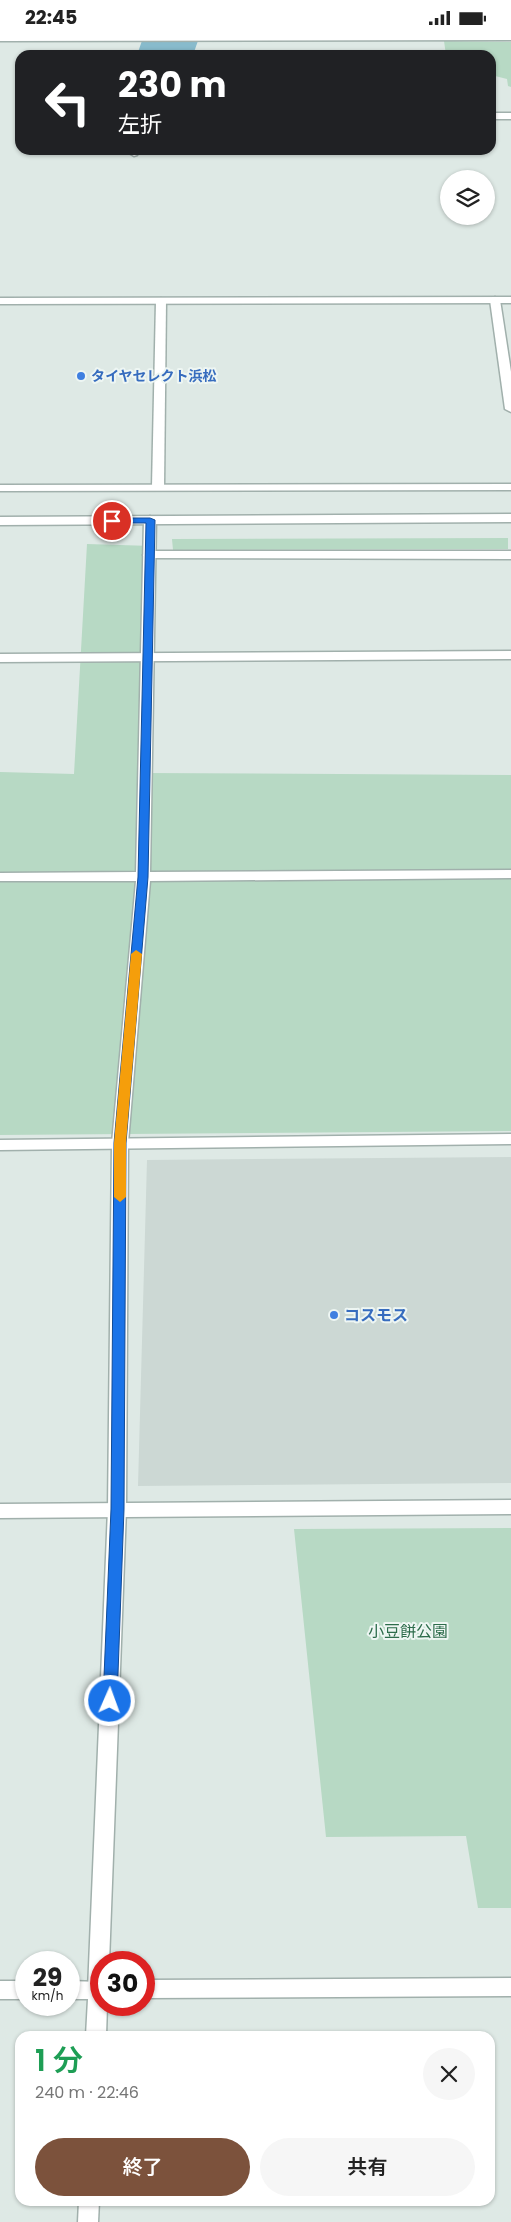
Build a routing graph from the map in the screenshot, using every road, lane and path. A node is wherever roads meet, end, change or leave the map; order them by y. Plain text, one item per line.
1 (511, 37) edge
2 (0, 38) edge
3 (496, 116) edge
4 (511, 116) edge
5 (495, 300) junction
6 (511, 300) edge
7 (0, 301) edge
8 (160, 301) junction
9 (511, 409) edge
10 (158, 487) junction
11 (511, 487) edge
12 (0, 488) edge
13 (511, 518) edge
14 (150, 520) junction
15 (0, 521) edge
16 (150, 555) junction
17 (511, 555) edge
18 (511, 655) edge
19 (0, 657) edge
20 (148, 657) junction
21 (511, 874) edge
22 (0, 877) edge
23 (143, 877) junction
24 (511, 1139) edge
25 (120, 1143) junction
26 (0, 1145) edge
27 (511, 1507) edge
28 (117, 1509) junction
29 (0, 1511) edge
30 (101, 1951) edge
31 (511, 1987) edge
32 (155, 1989) edge
33 (0, 1990) edge
34 (15, 1990) edge
35 (98, 2016) edge
36 (96, 2031) edge
37 (89, 2206) edge
38 (88, 2222) edge

1 - 2 street
3 - 4 street
5 - 6 street
5 - 8 street
5 - 9 street
7 - 8 street
8 - 10 street
10 - 11 street
10 - 12 street
13 - 14 street
14 - 15 street
14 - 16 street
16 - 17 street
16 - 20 street
18 - 20 street
19 - 20 street
20 - 23 street
21 - 23 street
22 - 23 street
23 - 25 street
24 - 25 street
25 - 26 street
25 - 28 street
27 - 28 street
28 - 29 street
28 - 30 street
31 - 32 street
33 - 34 street
35 - 36 street
37 - 38 street

